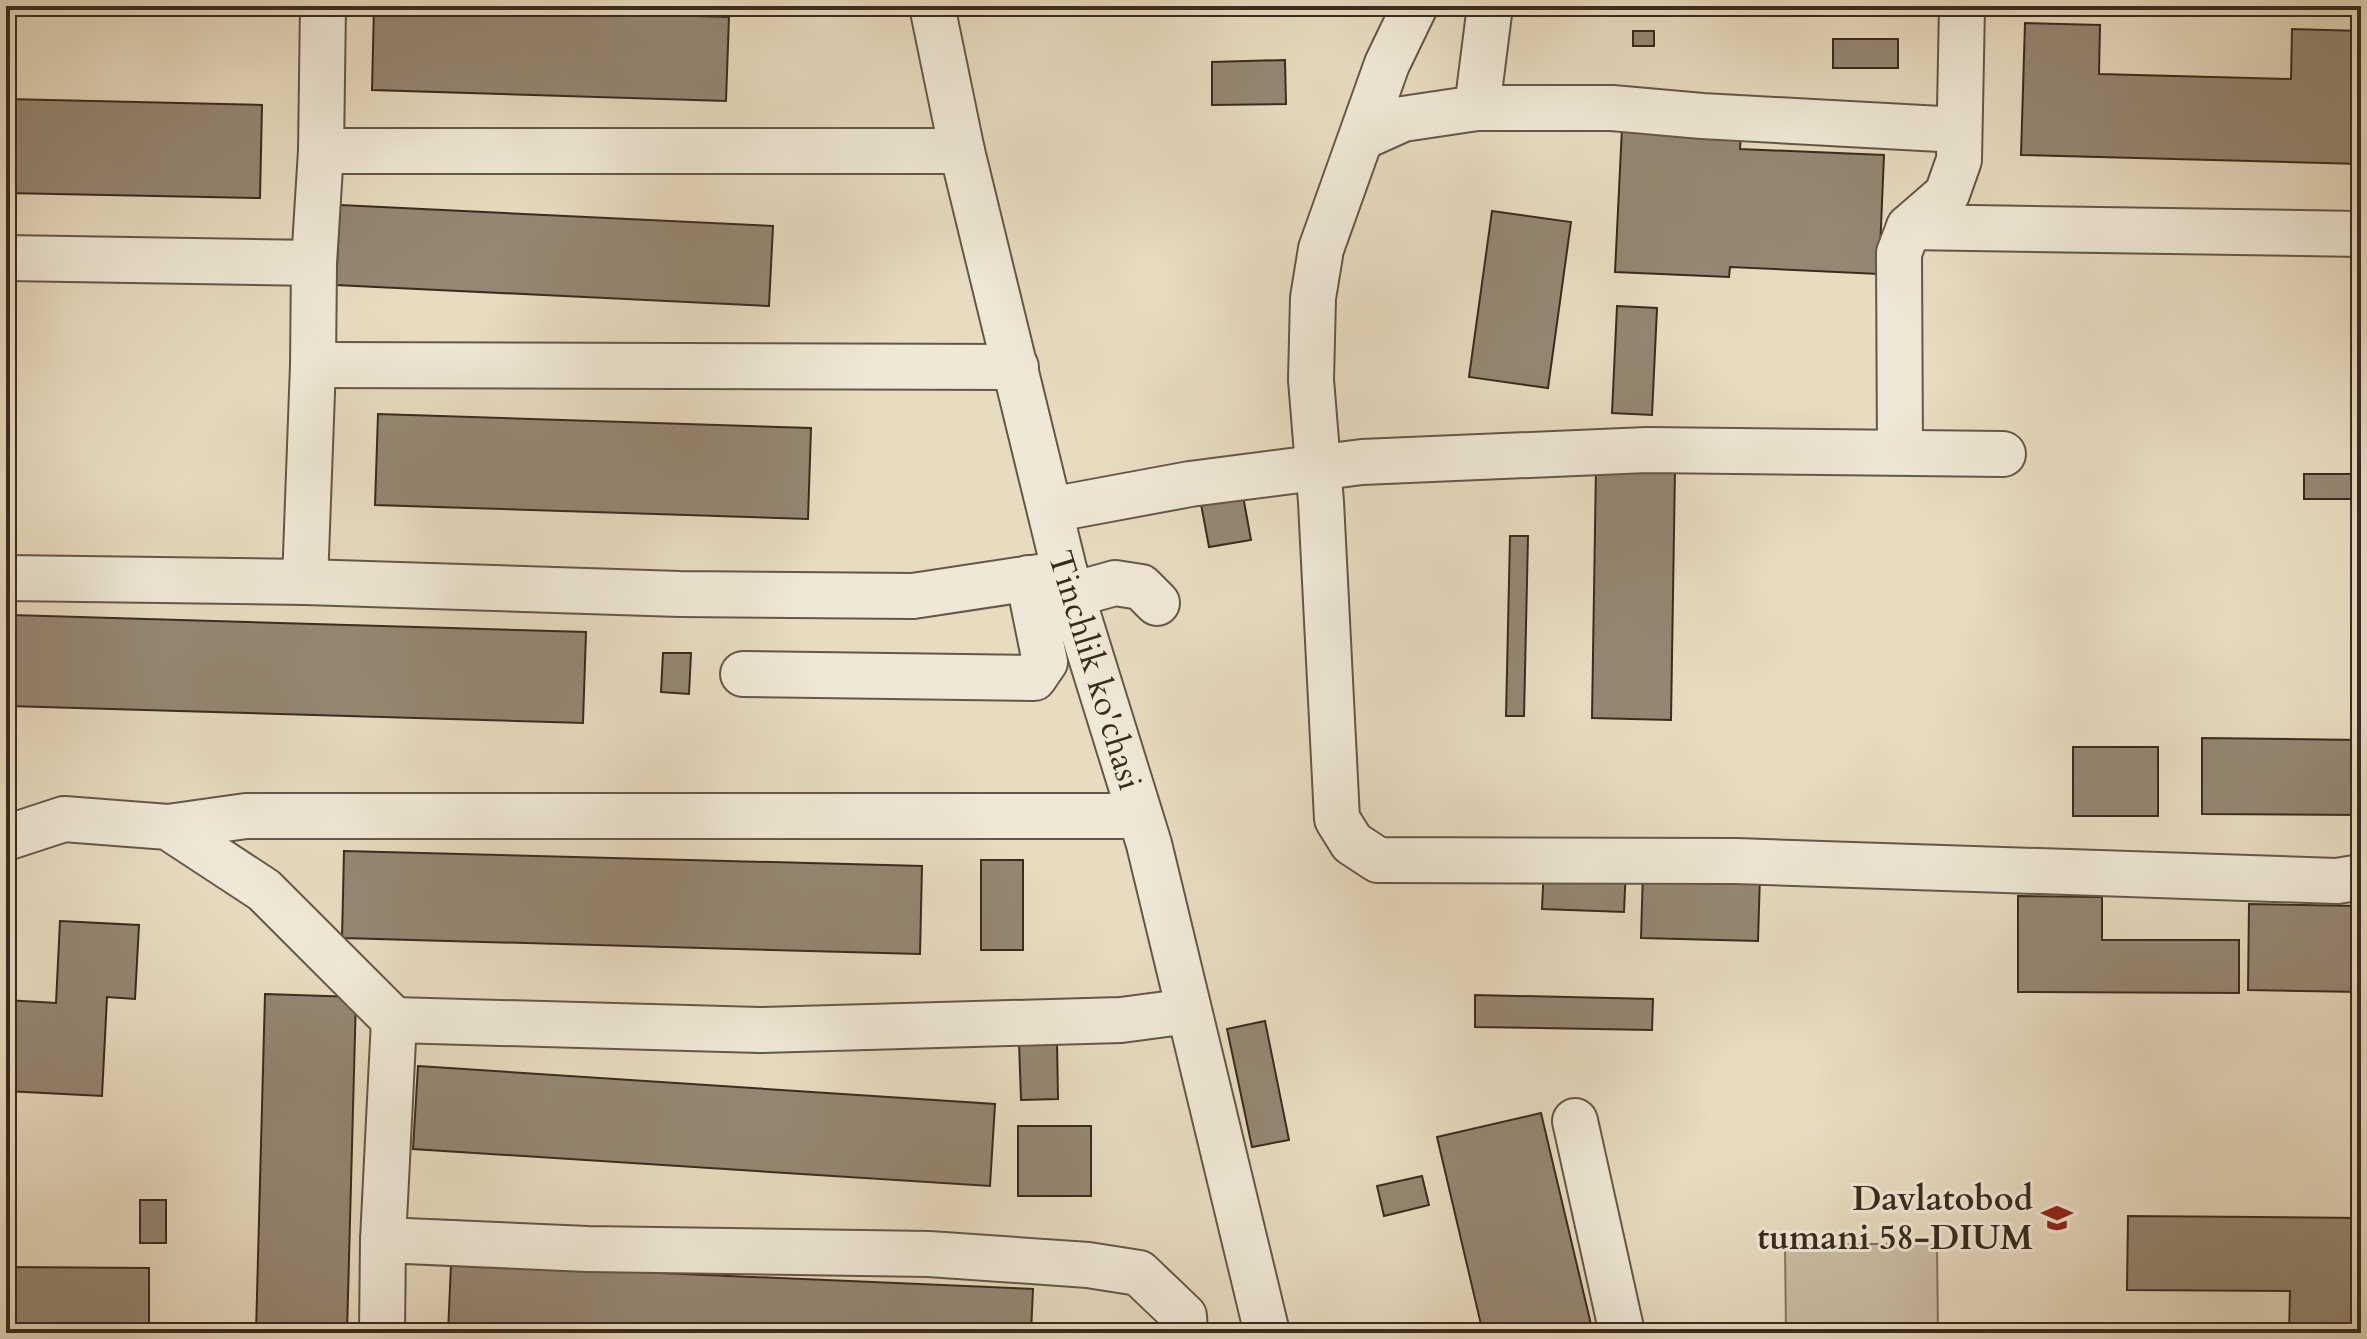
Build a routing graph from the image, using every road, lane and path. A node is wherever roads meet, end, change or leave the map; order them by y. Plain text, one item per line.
1 (323, 6) edge
2 (932, 6) edge
3 (1415, 6) edge
4 (1490, 6) edge
5 (1962, 6) edge
6 (1477, 108) junction
7 (1959, 130) junction
8 (1363, 137) junction
9 (321, 151) junction
10 (962, 151) junction
11 (1909, 227) junction
12 (2361, 234) edge
13 (6, 258) edge
14 (314, 263) junction
15 (313, 365) junction
16 (1016, 367) junction
17 (1900, 452) junction
18 (2003, 454) dead end
19 (1317, 468) junction
20 (1050, 510) junction
21 (6, 578) edge
22 (305, 582) junction
23 (1055, 582) junction
24 (1157, 603) dead end
25 (743, 674) dead end
26 (1140, 816) junction
27 (168, 827) junction
28 (6, 838) edge
29 (2361, 877) edge
30 (1189, 1011) junction
31 (394, 1020) junction
32 (1575, 1121) dead end
33 (383, 1240) junction
34 (382, 1333) edge
35 (1185, 1333) edge
36 (1267, 1333) edge
37 (1622, 1333) edge

1 - 9 street
2 - 10 street, Tinchlik ko'chasi
3 - 8 street
4 - 6 street
5 - 7 street
6 - 7 street
6 - 8 street
7 - 11 street
8 - 19 street
9 - 10 street
9 - 14 street
10 - 16 street, Tinchlik ko'chasi
11 - 12 street
11 - 17 street
13 - 14 street
14 - 15 street
15 - 16 street
15 - 22 street
16 - 20 street, Tinchlik ko'chasi
17 - 18 street
17 - 19 street
19 - 20 street
19 - 29 street
20 - 23 street, Tinchlik ko'chasi
21 - 22 street
22 - 23 street
23 - 24 street
23 - 25 street
23 - 26 street, Tinchlik ko'chasi
26 - 27 street
26 - 30 street, Tinchlik ko'chasi
27 - 28 street
27 - 31 street
30 - 31 street
30 - 36 street, Tinchlik ko'chasi
31 - 33 street
32 - 37 street
33 - 34 street
33 - 35 street

